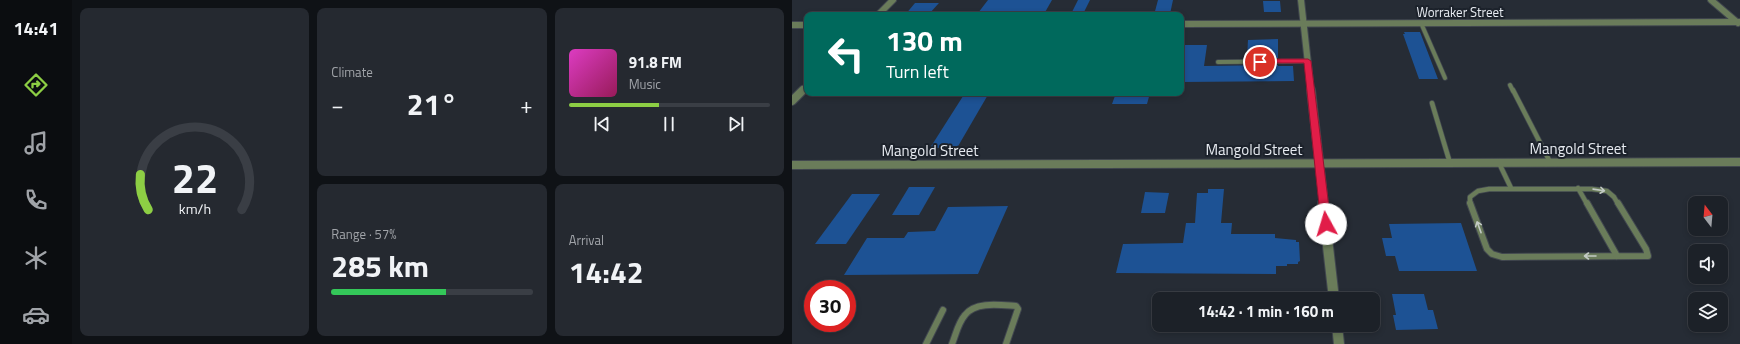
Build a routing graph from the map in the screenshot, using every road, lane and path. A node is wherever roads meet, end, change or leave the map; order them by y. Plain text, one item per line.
1 (893, 0) edge
2 (1301, 0) edge
3 (1710, 0) edge
4 (881, 12) edge
5 (1304, 23) junction
6 (1421, 23) junction
7 (1739, 23) edge
8 (1184, 24) edge
9 (792, 25) edge
10 (804, 25) edge
11 (1308, 61) junction
12 (1218, 62) dead end
13 (1445, 78) dead end
14 (1510, 85) dead end
15 (804, 89) edge
16 (792, 101) edge
17 (1432, 103) dead end
18 (1550, 162) junction
19 (1740, 162) edge
20 (1319, 163) junction
21 (1450, 163) junction
22 (1499, 163) junction
23 (792, 165) edge
24 (1511, 188) junction
25 (1578, 188) junction
26 (1617, 256) junction
27 (1333, 292) edge
28 (943, 310) dead end
29 (1338, 332) edge
30 (926, 344) edge
31 (952, 344) edge
32 (1006, 344) edge
33 (1339, 344) edge

1 - 4 street
2 - 5 street
3 - 7 street
5 - 6 street, Worraker Street
5 - 8 street, Worraker Street
5 - 11 street
6 - 7 street, Worraker Street
6 - 13 lane
9 - 10 street
11 - 12 lane
11 - 20 street
14 - 18 lane
15 - 16 street
17 - 21 lane
18 - 19 street, Mangold Street
18 - 22 street, Mangold Street
20 - 21 street, Mangold Street
20 - 23 street, Mangold Street
20 - 27 street
21 - 22 street, Mangold Street
22 - 24 lane
24 - 25 lane
26 -> 24 lane
25 - 26 lane
25 -> 26 lane
28 - 30 lane
29 - 33 street
31 - 32 lane

